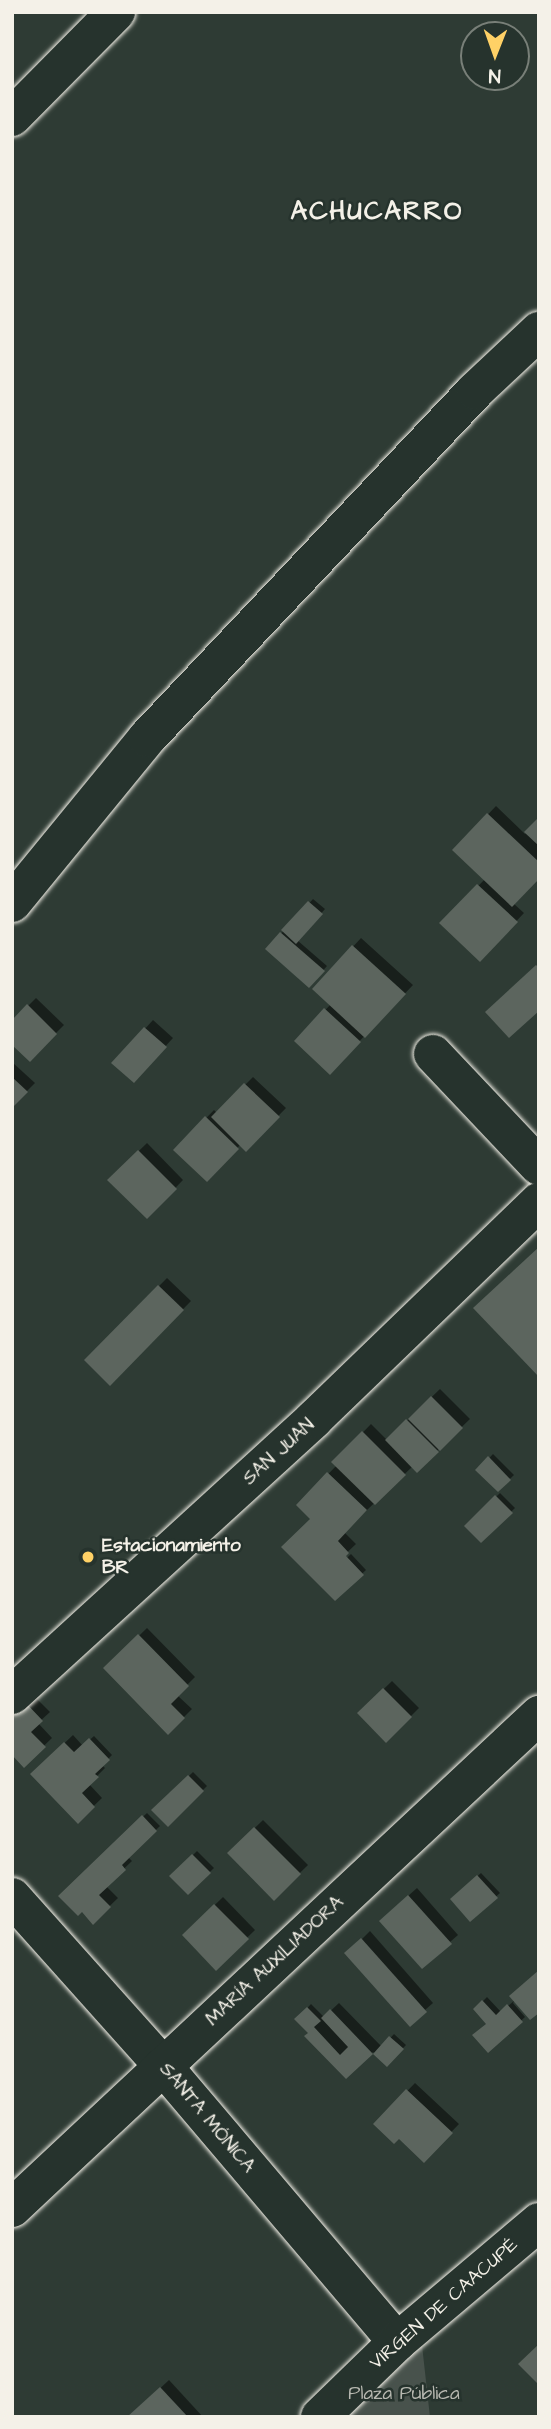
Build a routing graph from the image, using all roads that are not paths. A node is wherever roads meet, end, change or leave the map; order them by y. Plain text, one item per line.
1 (116, 12) edge
2 (12, 117) edge
3 (539, 331) edge
4 (12, 903) edge
5 (433, 1054) dead end
6 (539, 1166) edge
7 (539, 1202) edge
8 (12, 1695) edge
9 (539, 1714) edge
10 (12, 1897) edge
11 (163, 2066) junction
12 (12, 2208) edge
13 (539, 2222) edge
14 (397, 2342) junction
15 (320, 2417) edge

1 - 2 street
3 - 4 street
5 - 6 street
7 - 8 street, SAN JUAN
9 - 11 street, MARÍA AUXILIADORA
10 - 11 street, SANTA MÓNICA
11 - 12 street, MARÍA AUXILIADORA
11 - 14 street, SANTA MÓNICA
13 - 14 street, VIRGEN DE CAACUPÉ
14 - 15 street, VIRGEN DE CAACUPÉ

